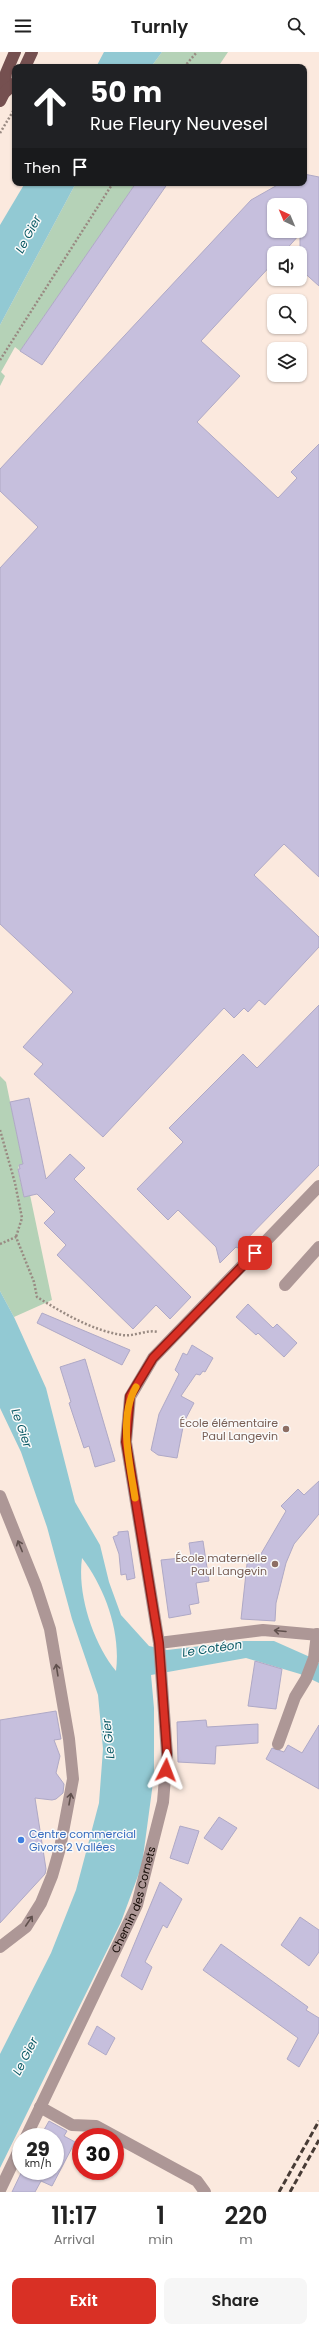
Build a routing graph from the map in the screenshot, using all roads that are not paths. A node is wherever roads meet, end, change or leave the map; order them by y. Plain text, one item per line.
1 (15, 52) edge
2 (32, 52) edge
3 (26, 64) edge
4 (12, 86) edge
5 (2, 97) edge
6 (319, 1186) edge
7 (319, 1247) edge
8 (285, 1285) dead end
9 (0, 1496) edge
10 (318, 1635) edge
11 (159, 1643) junction
12 (278, 1744) dead end
13 (0, 1947) edge
14 (40, 2107) junction
15 (30, 2128) edge
16 (12, 2165) edge
17 (0, 2190) edge
18 (205, 2192) edge

1 - 5 main road
2 - 3 main road
4 - 5 main road
6 - 11 street, Chemin des Cornets
7 - 8 street
13 -> 9 street
10 -> 11 street
10 - 12 street
11 - 14 street, Chemin des Cornets
14 - 15 street, Chemin des Cornets
14 - 18 street
16 - 17 street

